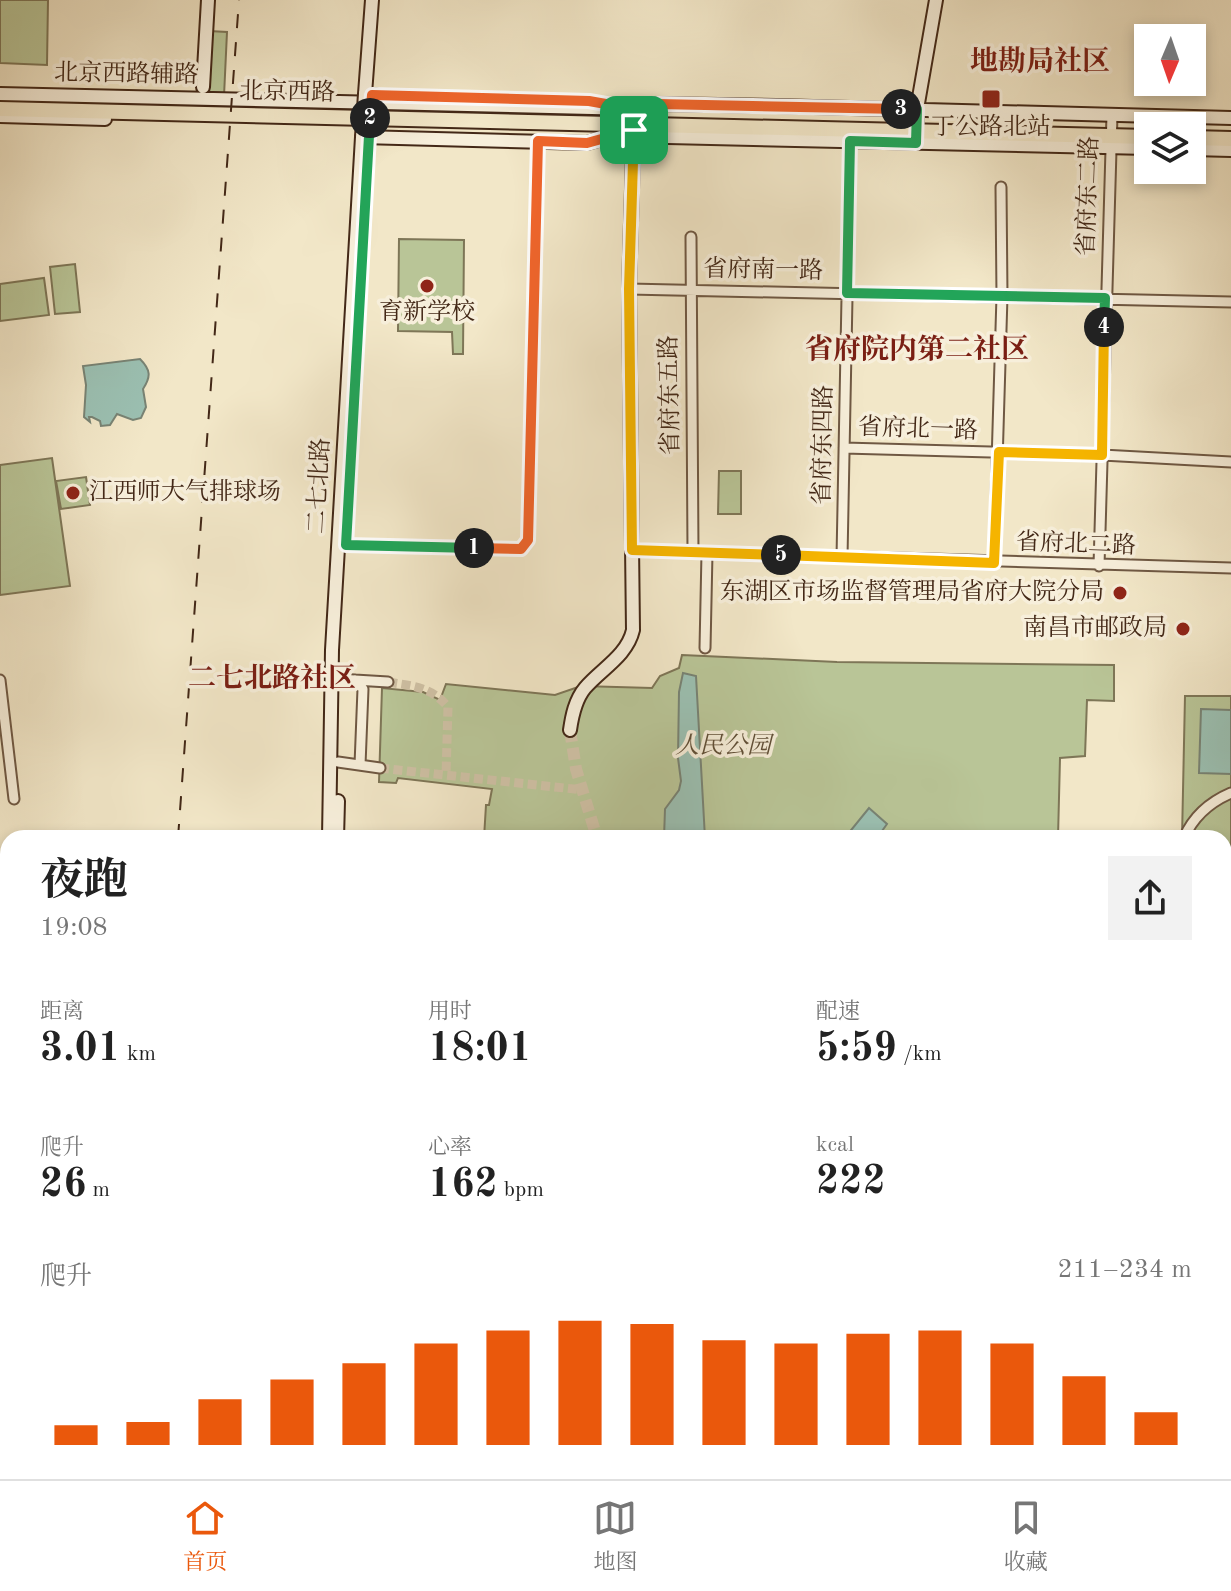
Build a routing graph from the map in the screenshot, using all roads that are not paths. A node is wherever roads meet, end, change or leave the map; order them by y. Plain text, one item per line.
1 (208, 0) edge
2 (372, 0) edge
3 (379, 0) edge
4 (936, 0) edge
5 (203, 87) dead end
6 (0, 94) edge
7 (369, 94) junction
8 (0, 102) edge
9 (0, 109) edge
10 (0, 116) edge
11 (1231, 118) edge
12 (634, 120) junction
13 (917, 125) junction
14 (1134, 129) edge
15 (1206, 129) edge
16 (1231, 130) edge
17 (1111, 131) junction
18 (1134, 135) edge
19 (366, 137) junction
20 (1206, 138) edge
21 (1231, 139) edge
22 (538, 141) junction
23 (850, 141) junction
24 (1134, 142) edge
25 (1206, 149) edge
26 (1231, 150) edge
27 (1001, 187) dead end
28 (691, 237) dead end
29 (629, 289) junction
30 (690, 289) junction
31 (847, 293) junction
32 (1002, 296) junction
33 (1105, 298) junction
34 (1231, 302) edge
35 (844, 448) junction
36 (999, 452) junction
37 (1102, 455) junction
38 (1231, 462) edge
39 (346, 545) junction
40 (632, 550) junction
41 (693, 552) junction
42 (707, 553) junction
43 (842, 558) junction
44 (994, 563) junction
45 (1099, 566) junction
46 (1231, 568) edge
47 (705, 648) dead end
48 (338, 679) junction
49 (0, 680) edge
50 (355, 680) junction
51 (388, 682) tunnel mouth
52 (570, 730) tunnel mouth
53 (338, 762) junction
54 (360, 765) junction
55 (380, 768) tunnel mouth
56 (1231, 793) edge
57 (14, 799) dead end
58 (329, 830) edge
59 (337, 830) edge
60 (1188, 830) edge

1 - 5 main road
2 - 7 main road
3 - 7 main road
4 - 13 main road
6 - 12 main road, 北京西路辅路
7 - 12 main road, 北京西路辅路
7 - 19 main road
8 - 12 main road, 北京西路
9 - 12 main road, 北京西路
10 - 12 main road, 北京西路辅路
11 - 17 main road, 北京西路辅路
12 - 13 main road, 北京西路
12 - 22 main road, 北京西路辅路
12 - 23 main road, 北京西路辅路
12 - 29 main road
13 - 17 main road, 北京西路
13 - 17 main road, 北京西路辅路
13 - 23 main road, 北京西路辅路
14 - 17 main road, 北京西路
15 - 16 main road
17 - 18 main road, 北京西路
17 - 24 main road, 北京西路辅路
17 - 33 street, 省府东二路
19 - 22 main road, 北京西路辅路
19 - 39 main road, 二七北路
19 - 58 main road, 二七北路
20 - 21 main road
22 - 39 street
23 - 31 street, 省府东四路
25 - 26 main road
27 - 32 street
28 - 30 street, 省府东五路
29 - 30 street, 省府南一路
29 - 40 main road
30 - 31 street, 省府南一路
30 - 41 street, 省府东五路
31 - 32 street, 省府南一路
31 - 35 street, 省府东四路
32 - 33 street, 省府南一路
32 - 36 street
33 - 34 street, 省府南一路
33 - 37 street, 省府东二路
35 - 36 street, 省府北一路
35 - 43 street, 省府东四路
36 - 37 street, 省府北一路
36 - 44 street
37 - 38 street, 省府北一路
37 - 45 street, 省府东二路
39 - 48 main road, 二七北路
40 - 41 street, 省府北二路
40 - 52 main road
41 - 42 street, 省府北二路
42 - 43 street, 省府北二路
42 - 47 street
43 - 44 street, 省府北二路
44 - 45 street, 省府北二路
45 - 46 street, 省府北二路
48 - 50 street
48 - 53 main road, 二七北路
49 - 57 street
50 - 51 street
50 - 54 street
53 - 54 street
53 - 59 main road, 二七北路
54 - 55 street
56 - 60 street

